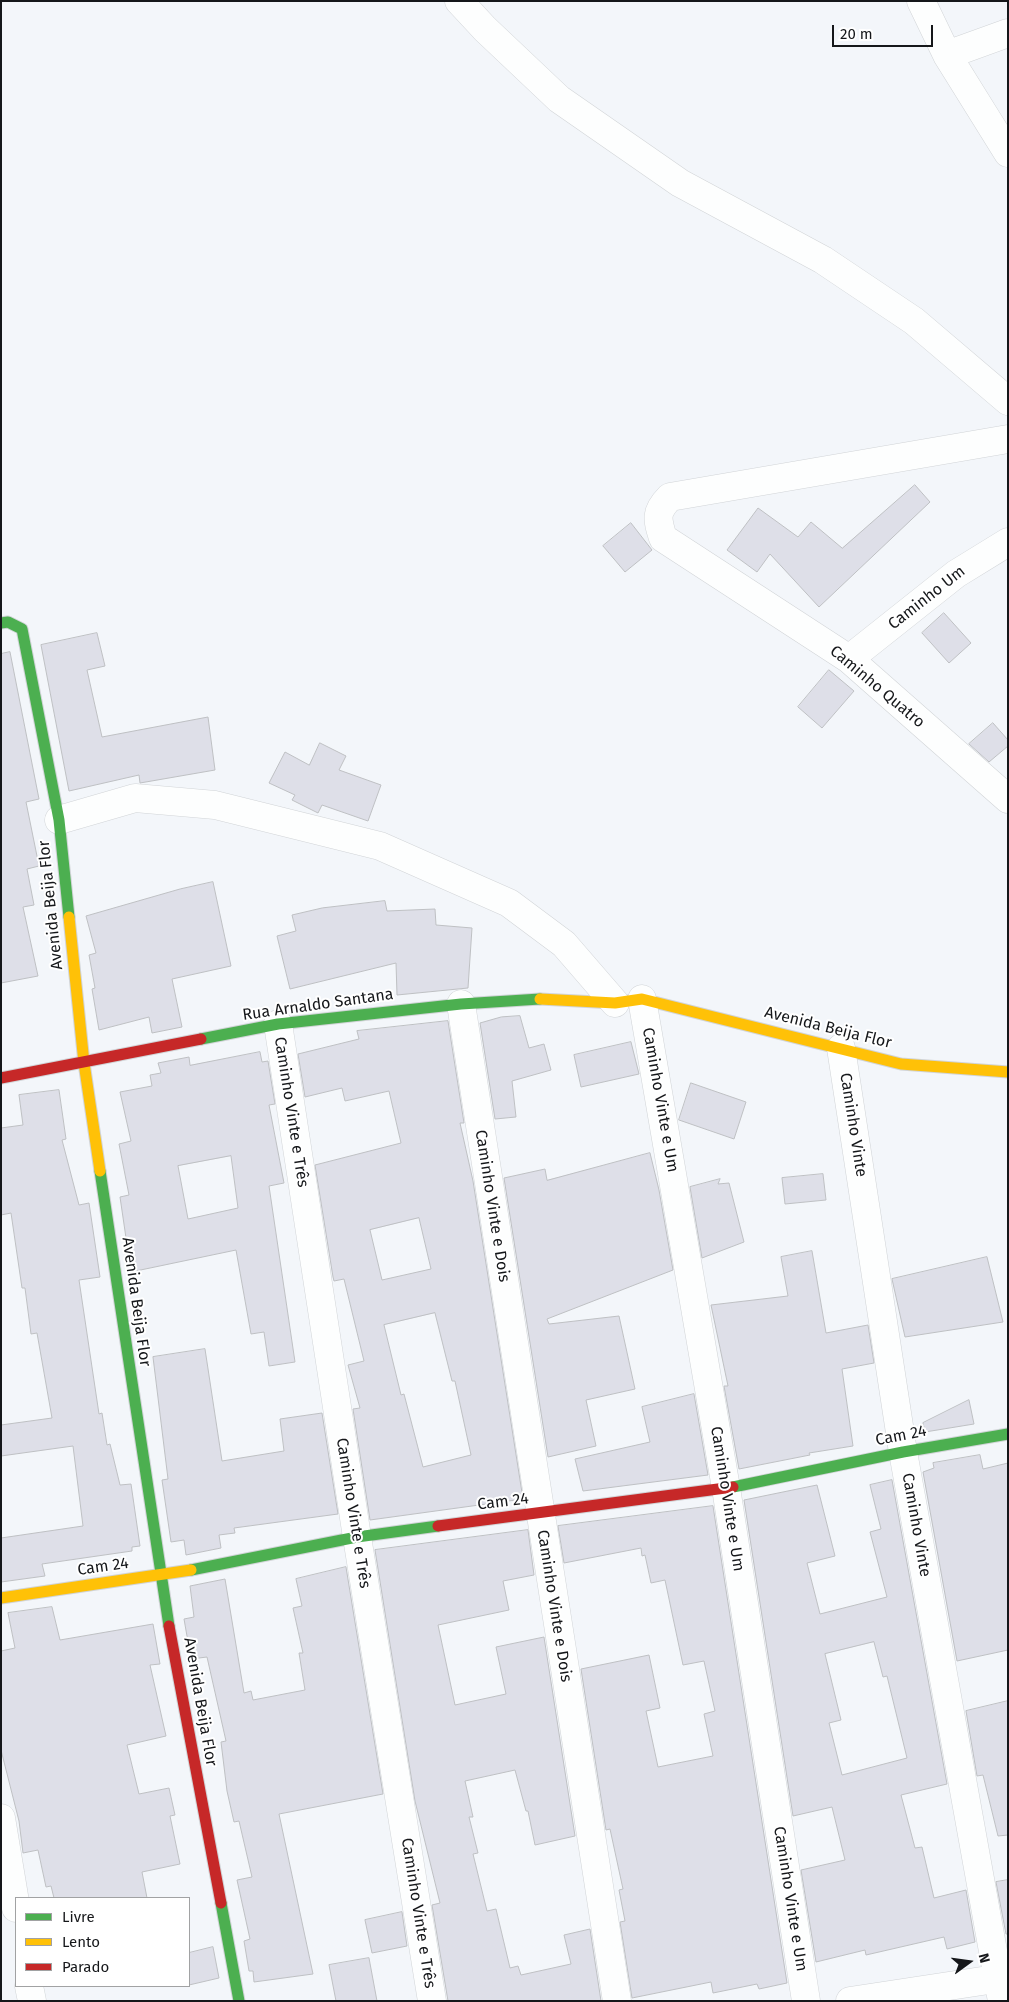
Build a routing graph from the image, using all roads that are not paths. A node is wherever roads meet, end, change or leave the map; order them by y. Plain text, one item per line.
1 (459, 1) edge
2 (921, 1) edge
3 (1008, 33) edge
4 (947, 55) junction
5 (1008, 153) edge
6 (1008, 401) edge
7 (1008, 439) edge
8 (1008, 542) edge
9 (1, 623) edge
10 (848, 659) junction
11 (1004, 790) edge
12 (59, 820) junction
13 (642, 999) junction
14 (460, 1004) junction
15 (615, 1004) junction
16 (278, 1024) junction
17 (841, 1048) junction
18 (84, 1063) junction
19 (1008, 1072) edge
20 (1, 1078) edge
21 (1008, 1434) edge
22 (903, 1452) junction
23 (726, 1488) junction
24 (539, 1514) junction
25 (357, 1537) junction
26 (160, 1576) junction
27 (1, 1598) edge
28 (1, 1818) edge
29 (15, 1902) edge
30 (1003, 1985) edge
31 (29, 1987) edge
32 (32, 2001) edge
33 (239, 2001) edge
34 (432, 2001) edge
35 (617, 2001) edge
36 (806, 2001) edge
37 (850, 2001) edge

1 - 6 street
2 - 4 street
3 - 4 street
4 - 5 street
7 - 10 street, Caminho Quatro
8 - 10 street, Caminho Um
9 - 12 street, Avenida Beija Flor
10 - 11 street, Caminho Quatro
12 - 15 street
12 - 18 street, Avenida Beija Flor
13 - 15 street, Rua Arnaldo Santana
13 - 17 street, Avenida Beija Flor
13 - 23 street, Caminho Vinte e Um
14 - 15 street, Rua Arnaldo Santana
14 - 16 street, Rua Arnaldo Santana
14 - 24 street, Caminho Vinte e Dois
16 - 18 street, Rua Arnaldo Santana
16 - 25 street, Caminho Vinte e Três
17 - 19 street, Avenida Beija Flor
17 - 22 street, Caminho Vinte
18 - 20 street, Rua Arnaldo Santana
18 - 26 street, Avenida Beija Flor
21 - 22 street, Cam 24
22 - 23 street, Cam 24
22 - 30 street, Caminho Vinte
23 - 24 street, Cam 24
23 - 36 street, Caminho Vinte e Um
24 - 25 street, Cam 24
24 - 35 street, Caminho Vinte e Dois
25 - 26 street, Cam 24
25 - 34 street, Caminho Vinte e Três
26 - 27 street, Cam 24
26 - 33 street, Avenida Beija Flor
28 - 29 street
30 - 37 street
31 - 32 street

